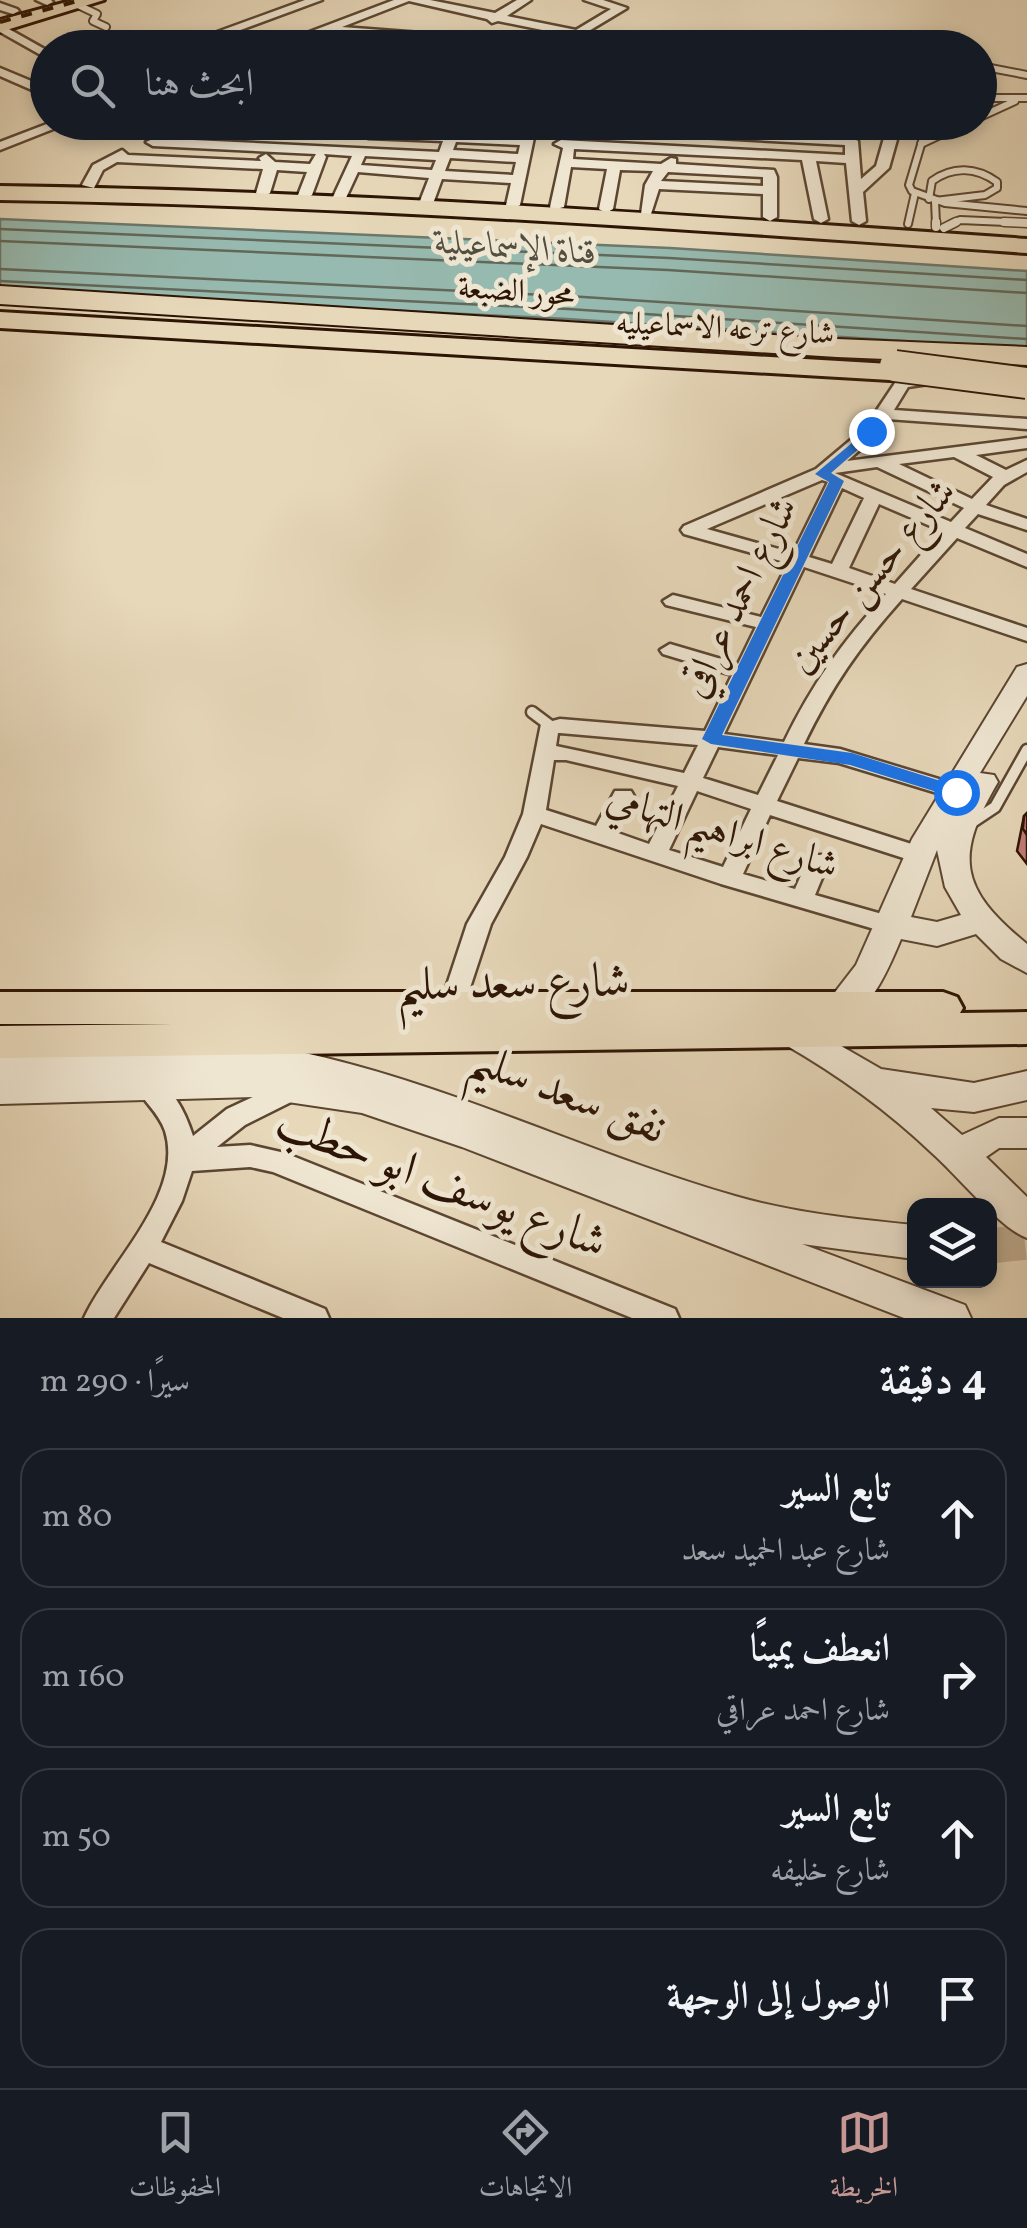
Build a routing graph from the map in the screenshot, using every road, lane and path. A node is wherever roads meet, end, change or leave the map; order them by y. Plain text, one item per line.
1 (316, 0) edge
2 (404, 0) edge
3 (414, 0) edge
4 (524, 0) edge
5 (590, 0) edge
6 (47, 1) edge
7 (87, 2) edge
8 (612, 4) edge
9 (3, 17) edge
10 (497, 18) junction
11 (106, 26) dead end
12 (325, 28) junction
13 (230, 30) edge
14 (320, 30) edge
15 (344, 30) edge
16 (482, 30) edge
17 (558, 30) edge
18 (583, 30) edge
19 (30, 40) edge
20 (997, 69) edge
21 (0, 72) edge
22 (1027, 75) edge
23 (30, 85) edge
24 (997, 98) edge
25 (1024, 98) edge
26 (997, 110) edge
27 (0, 126) edge
28 (30, 133) edge
29 (0, 136) edge
30 (20, 136) junction
31 (157, 140) edge
32 (267, 140) edge
33 (326, 140) edge
34 (365, 140) edge
35 (450, 140) edge
36 (503, 140) edge
37 (562, 140) edge
38 (702, 140) edge
39 (842, 140) edge
40 (890, 140) edge
41 (924, 140) edge
42 (930, 140) edge
43 (528, 141) joint
44 (851, 141) joint
45 (152, 142) junction
46 (561, 144) junction
47 (922, 144) junction
48 (0, 146) edge
49 (265, 148) junction
50 (694, 150) junction
51 (322, 151) junction
52 (360, 152) junction
53 (769, 154) junction
54 (444, 155) junction
55 (808, 157) junction
56 (112, 158) junction
57 (524, 158) junction
58 (853, 159) junction
59 (566, 163) junction
60 (271, 166) junction
61 (614, 166) junction
62 (315, 168) junction
63 (353, 168) junction
64 (662, 168) junction
65 (770, 173) junction
66 (437, 174) junction
67 (519, 180) junction
68 (0, 181) edge
69 (88, 185) junction
70 (652, 185) junction
71 (770, 190) junction
72 (856, 191) junction
73 (262, 193) junction
74 (915, 193) junction
75 (0, 194) edge
76 (304, 195) junction
77 (340, 196) junction
78 (932, 200) junction
79 (427, 201) junction
80 (513, 205) junction
81 (557, 207) junction
82 (606, 209) junction
83 (646, 211) junction
84 (1027, 211) edge
85 (770, 217) junction
86 (820, 219) junction
87 (859, 221) junction
88 (1027, 222) edge
89 (908, 224) junction
90 (940, 227) junction
91 (1027, 234) edge
92 (1027, 246) edge
93 (0, 298) edge
94 (0, 310) edge
95 (56, 312) junction
96 (0, 320) edge
97 (1027, 363) edge
98 (895, 366) junction
99 (1027, 383) edge
100 (883, 414) junction
101 (1027, 424) edge
102 (1027, 443) edge
103 (952, 450) junction
104 (880, 462) junction
105 (1027, 465) edge
106 (829, 474) junction
107 (1005, 476) junction
108 (874, 496) junction
109 (976, 507) junction
110 (1027, 525) edge
111 (954, 533) junction
112 (799, 559) junction
113 (1027, 561) edge
114 (838, 571) junction
115 (899, 591) junction
116 (673, 601) dead end
117 (767, 624) junction
118 (1027, 634) edge
119 (670, 650) dead end
120 (744, 672) junction
121 (1027, 673) edge
122 (1027, 705) edge
123 (532, 712) dead end
124 (552, 727) junction
125 (711, 739) junction
126 (790, 750) junction
127 (1027, 750) edge
128 (544, 753) junction
129 (692, 782) junction
130 (956, 792) junction
131 (623, 796) dead end
132 (764, 804) junction
133 (534, 814) junction
134 (956, 828) junction
135 (601, 838) junction
136 (655, 855) junction
137 (919, 856) junction
138 (818, 860) dead end
139 (728, 878) junction
140 (802, 899) junction
141 (984, 920) junction
142 (888, 924) junction
143 (1027, 962) edge
144 (1027, 1007) edge
145 (0, 1008) edge
146 (451, 1009) junction
147 (839, 1010) junction
148 (1027, 1028) edge
149 (796, 1034) junction
150 (0, 1042) edge
151 (0, 1067) edge
152 (869, 1077) junction
153 (1027, 1085) edge
154 (148, 1086) junction
155 (298, 1088) junction
156 (0, 1090) edge
157 (1027, 1133) edge
158 (964, 1158) junction
159 (181, 1161) junction
160 (1027, 1222) edge
161 (907, 1241) edge
162 (142, 1247) junction
163 (938, 1316) edge
164 (98, 1318) edge
165 (315, 1318) edge
166 (665, 1318) edge

1 - 13 street
2 - 12 street
3 - 10 street
4 - 10 street
5 - 8 street
6 - 9 main road
7 - 9 main road
7 - 11 lane
8 - 18 street
9 - 19 street
10 - 16 street
10 - 17 street
12 - 14 street
12 - 15 street
20 - 22 lane
21 - 23 street
24 - 25 lane
25 - 26 lane
27 - 30 street
28 - 30 street
29 - 30 street
30 - 48 street
31 - 45 street
32 - 49 street
33 - 51 street
34 - 52 street
35 - 54 street
36 - 43 street
37 - 46 street
38 - 50 street
39 - 44 street
40 - 72 street
41 - 47 lane
42 - 47 lane
43 - 57 street
44 - 58 street
45 - 49 street
45 - 56 street
46 - 50 street
46 - 59 street
47 - 74 lane
49 - 51 street
49 - 60 street
50 - 53 street
50 - 64 street
51 - 52 street
51 - 62 street
52 - 54 street
52 - 63 street
53 - 55 street
53 - 65 street
54 - 57 street
54 - 66 street
55 - 58 street
55 - 86 street
56 - 60 street
56 - 69 street
57 - 67 street
58 - 72 street
59 - 61 street
59 - 81 street
60 - 62 street
60 - 73 street
61 - 64 street
61 - 82 street
62 - 76 street
63 - 66 street
63 - 77 street
64 - 65 street
64 - 70 street
65 - 71 street
66 - 67 street
66 - 79 street
67 - 80 street
68 - 69 main road
69 - 73 main road
70 - 71 street
70 - 83 street
71 - 85 street
72 - 87 street
73 - 76 main road
74 - 78 lane
74 - 89 lane
75 - 92 main road
76 - 77 main road
77 - 79 main road
78 - 78 lane
78 - 84 lane
78 - 90 lane
79 - 80 main road
80 - 81 main road
81 - 82 main road
82 - 83 main road
83 - 85 main road
85 - 86 main road
86 - 87 main road
87 - 89 main road
88 - 90 lane
89 - 90 main road
90 - 91 main road
93 - 95 main road
93 - 97 highway, محور الضبعة
94 - 95 main road
94 - 98 highway, محور الضبعة
95 - 97 main road, شارع ترعه الاسماعيليه
96 - 99 main road, شارع ترعه الاسماعيليه
97 - 98 highway, محور الضبعة, bridge
98 - 99 highway, bridge
99 - 100 street
100 - 101 street
100 - 106 street
102 - 103 street
103 - 104 street
103 - 107 street
104 - 106 street
104 - 109 street
105 - 107 street, شارع حسن حسين
106 - 108 street
106 - 112 street, شارع احمد عراقي
106 - 112 street
107 - 109 street, شارع حسن حسين
108 - 111 street
108 - 114 street
109 - 110 street
109 - 111 street, شارع حسن حسين
111 - 113 street
111 - 115 street, شارع حسن حسين
112 - 114 street
112 - 117 street, شارع احمد عراقي
114 - 115 street
115 - 118 street
115 - 126 street, شارع حسن حسين
116 - 117 street
117 - 120 street, شارع احمد عراقي
119 - 120 street
120 - 125 street, شارع احمد عراقي
121 - 130 street
122 - 134 street
123 - 124 lane
124 - 125 street
124 - 128 street
125 - 126 street
125 - 129 street, شارع احمد عراقي
126 - 130 street
126 - 132 street, شارع حسن حسين
127 - 134 lane
128 - 129 street
128 - 133 street
129 - 132 street
129 - 136 street, شارع احمد عراقي
130 - 137 street
131 - 135 street
132 - 137 street
132 - 139 street, شارع حسن حسين
133 - 135 street, شارع ابراهيم التهامي
133 - 146 street
134 - 141 street
135 - 136 street, شارع ابراهيم التهامي
136 - 139 street, شارع ابراهيم التهامي
137 - 142 street
138 - 140 street
139 - 140 street, شارع ابراهيم التهامي
140 - 142 street, شارع ابراهيم التهامي
141 - 142 street
141 - 143 street
142 - 147 street
144 - 147 main road, شارع سعد سليم
145 - 146 main road, شارع سعد سليم
146 - 147 main road, شارع سعد سليم
148 - 149 main road, شارع سعد سليم
149 - 150 main road, شارع سعد سليم
149 - 152 street
151 - 161 street, نفق سعد سليم
152 - 153 street
152 - 158 street
154 - 155 street
154 - 156 street
154 - 159 street
155 - 159 street
155 - 163 street
157 - 158 street
158 - 160 street
159 - 162 street
159 - 166 street, شارع يوسف ابو حطب
162 - 164 street
162 - 165 street

